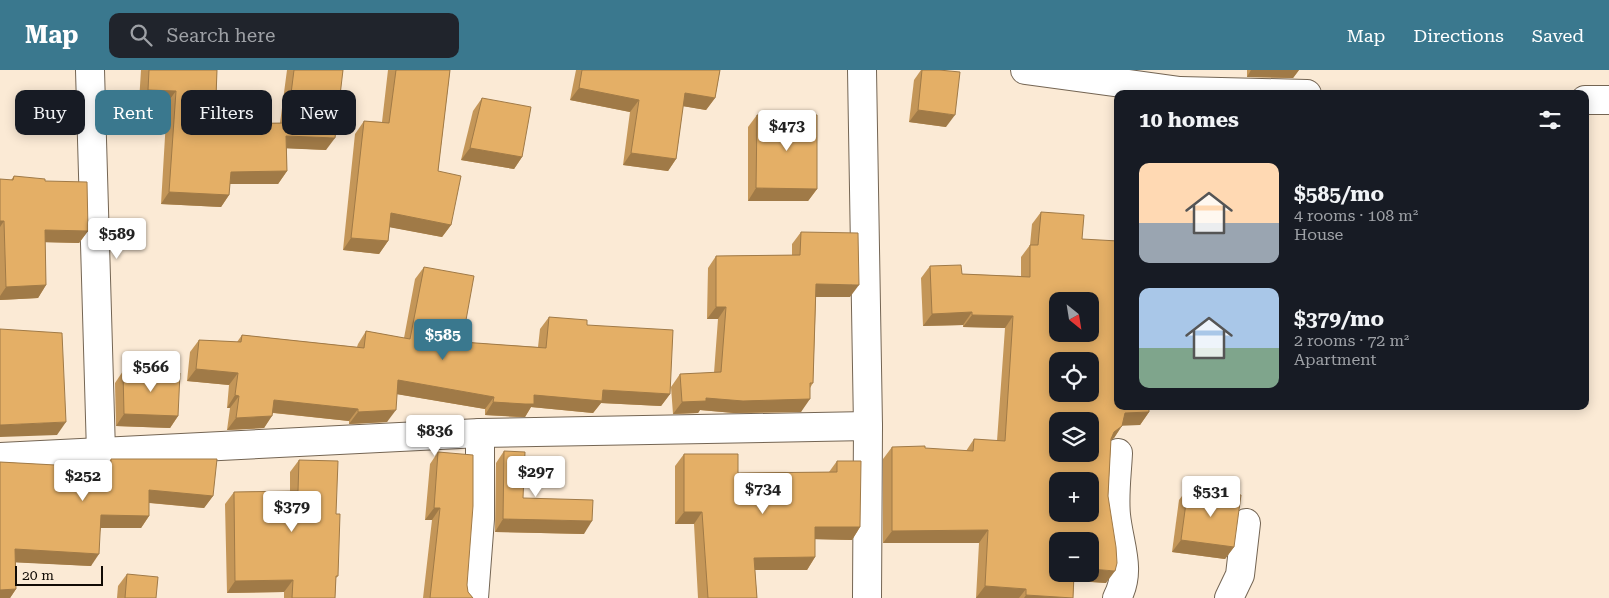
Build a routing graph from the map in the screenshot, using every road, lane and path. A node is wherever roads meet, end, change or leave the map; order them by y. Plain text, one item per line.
1 (90, 70) edge
2 (862, 70) edge
3 (1025, 70) edge
4 (1173, 90) edge
5 (1589, 100) edge
6 (1609, 100) edge
7 (868, 426) junction
8 (480, 433) junction
9 (101, 452) junction
10 (1118, 454) dead end
11 (0, 457) edge
12 (1246, 524) dead end
13 (474, 598) edge
14 (867, 598) edge
15 (1117, 598) edge
16 (1229, 598) edge

1 - 9 street
2 - 7 street
3 - 4 street
5 - 6 street
7 - 8 street
7 - 14 street
8 - 9 street
8 - 13 street
9 - 11 street
10 - 15 street
12 - 16 street

